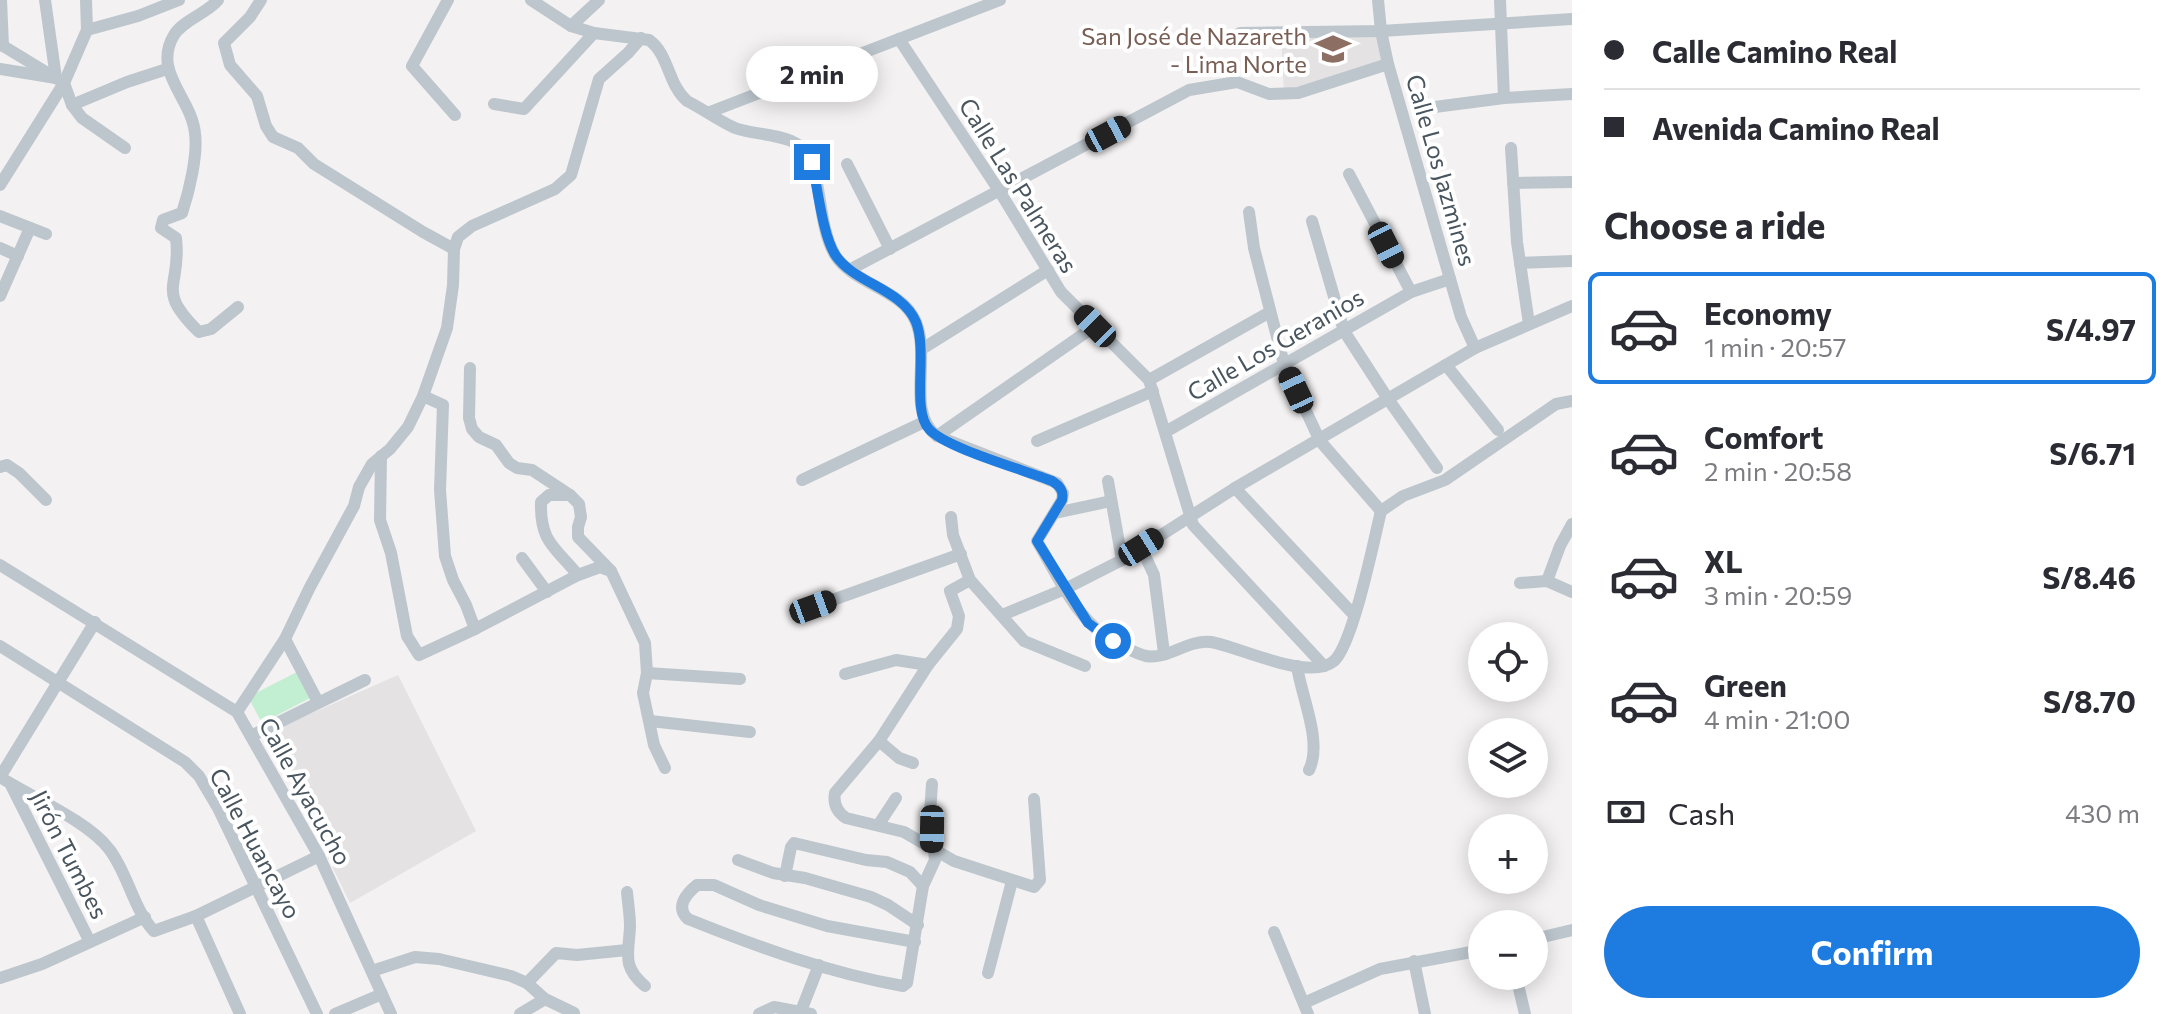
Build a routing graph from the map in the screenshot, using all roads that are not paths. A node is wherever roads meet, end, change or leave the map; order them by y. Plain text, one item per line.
1 (1, 0) edge
2 (45, 0) edge
3 (86, 0) edge
4 (179, 0) edge
5 (218, 0) edge
6 (261, 0) edge
7 (448, 0) edge
8 (531, 0) edge
9 (599, 0) edge
10 (1000, 0) edge
11 (1378, 0) edge
12 (1500, 0) edge
13 (1572, 19) edge
14 (1501, 25) junction
15 (571, 26) junction
16 (87, 30) junction
17 (1381, 31) junction
18 (594, 33) junction
19 (1240, 33) dead end
20 (641, 38) junction
21 (899, 39) junction
22 (1, 45) edge
23 (1388, 64) junction
24 (0, 69) edge
25 (167, 69) junction
26 (60, 81) junction
27 (1572, 94) edge
28 (1504, 98) junction
29 (494, 104) dead end
30 (72, 105) junction
31 (1427, 108) dead end
32 (710, 112) junction
33 (455, 115) dead end
34 (125, 148) dead end
35 (1511, 148) dead end
36 (847, 164) dead end
37 (1349, 174) dead end
38 (1572, 182) edge
39 (1513, 183) junction
40 (0, 185) edge
41 (1000, 192) junction
42 (1249, 212) dead end
43 (0, 216) edge
44 (1312, 221) dead end
45 (30, 228) junction
46 (46, 234) dead end
47 (0, 248) edge
48 (454, 249) junction
49 (890, 249) junction
50 (18, 256) junction
51 (1572, 261) edge
52 (1520, 263) junction
53 (851, 269) junction
54 (1048, 270) junction
55 (1450, 279) junction
56 (2, 281) edge
57 (1411, 292) junction
58 (0, 296) edge
59 (1572, 306) edge
60 (238, 307) dead end
61 (1270, 312) junction
62 (1529, 324) junction
63 (1095, 326) junction
64 (1344, 331) junction
65 (1475, 348) junction
66 (922, 349) junction
67 (1284, 364) junction
68 (1446, 365) junction
69 (470, 368) dead end
70 (1151, 386) junction
71 (423, 396) junction
72 (1388, 399) junction
73 (1572, 401) edge
74 (924, 422) junction
75 (1498, 430) dead end
76 (1167, 431) junction
77 (937, 436) junction
78 (1037, 441) dead end
79 (1320, 441) junction
80 (381, 456) junction
81 (0, 467) edge
82 (1437, 468) dead end
83 (802, 480) dead end
84 (1108, 481) dead end
85 (1235, 488) junction
86 (570, 495) junction
87 (46, 500) dead end
88 (1111, 501) junction
89 (1381, 511) junction
90 (1055, 513) junction
91 (1191, 516) junction
92 (951, 517) dead end
93 (1570, 532) edge
94 (1141, 547) junction
95 (961, 554) junction
96 (522, 558) dead end
97 (1122, 560) junction
98 (0, 565) edge
99 (611, 571) junction
100 (578, 575) junction
101 (970, 580) junction
102 (1547, 581) junction
103 (1520, 583) dead end
104 (1065, 589) junction
105 (547, 592) junction
106 (1572, 592) edge
107 (813, 607) dead end
108 (1002, 615) junction
109 (1354, 615) junction
110 (95, 622) junction
111 (475, 629) junction
112 (285, 639) junction
113 (0, 646) edge
114 (1164, 653) junction
115 (928, 665) junction
116 (1085, 666) dead end
117 (1297, 666) junction
118 (1324, 666) junction
119 (647, 673) junction
120 (845, 674) dead end
121 (740, 679) dead end
122 (365, 680) dead end
123 (59, 682) junction
124 (318, 702) junction
125 (237, 712) junction
126 (650, 721) junction
127 (750, 732) dead end
128 (251, 736) junction
129 (879, 741) junction
130 (913, 763) dead end
131 (665, 768) dead end
132 (1309, 770) dead end
133 (6, 781) edge
134 (932, 784) dead end
135 (896, 798) dead end
136 (1034, 799) dead end
137 (879, 824) junction
138 (932, 847) junction
139 (319, 856) junction
140 (738, 860) dead end
141 (785, 876) junction
142 (1012, 881) junction
143 (923, 886) junction
144 (257, 887) junction
145 (627, 892) dead end
146 (196, 916) junction
147 (145, 917) junction
148 (918, 925) junction
149 (1572, 930) edge
150 (1274, 932) dead end
151 (1548, 936) edge
152 (90, 942) junction
153 (915, 942) junction
154 (627, 950) junction
155 (1468, 952) edge
156 (1414, 961) junction
157 (819, 965) junction
158 (372, 971) junction
159 (988, 973) dead end
160 (0, 978) edge
161 (527, 983) junction
162 (645, 986) dead end
163 (1519, 990) edge
164 (382, 994) junction
165 (545, 999) junction
166 (1306, 1009) edge
167 (574, 1013) edge
168 (806, 1013) edge
169 (240, 1014) edge
170 (317, 1014) edge
171 (335, 1014) edge
172 (391, 1014) edge
173 (520, 1014) edge
174 (759, 1014) edge
175 (1425, 1014) edge
176 (1525, 1014) edge

1 - 22 street
2 - 26 street
3 - 16 street
4 - 16 street
5 - 25 street
6 - 48 street
7 - 33 street
8 - 15 street
9 - 15 street
10 - 21 street
11 - 17 street, Calle Los Jazmines
12 - 14 street
13 - 14 street
14 - 17 street
14 - 28 street
15 - 18 street
16 - 26 street
17 - 19 street
17 - 23 street, Calle Los Jazmines
18 - 20 street
18 - 29 street
20 - 32 street
20 - 48 street
21 - 32 street
21 - 41 street, Calle Las Palmeras
22 - 26 street
23 - 41 street
23 - 55 street, Calle Los Jazmines
24 - 26 street
25 - 30 street
25 - 60 street
26 - 30 street
26 - 40 street
27 - 28 street
28 - 31 street
30 - 34 street
32 - 53 street
35 - 39 street
36 - 49 street
37 - 57 street
38 - 39 street
39 - 52 street
41 - 49 street
41 - 54 street, Calle Las Palmeras
42 - 61 street
43 - 45 street
44 - 64 street
45 - 46 street
45 - 50 street
47 - 50 street
48 - 71 street
49 - 53 street
50 - 56 street
51 - 52 street
52 - 62 street
53 - 66 street
54 - 63 street, Calle Las Palmeras
54 - 66 street
55 - 57 street, Calle Los Geranios
55 - 65 street, Calle Los Jazmines
56 - 58 street
57 - 64 street, Calle Los Geranios
59 - 62 street
61 - 67 street
61 - 70 street
62 - 65 street
63 - 70 street, Calle Las Palmeras
63 - 77 street
64 - 67 street, Calle Los Geranios
64 - 72 street
65 - 68 street
66 - 74 street
67 - 76 street, Calle Los Geranios
67 - 79 street
68 - 72 street
68 - 75 street
69 - 86 street
70 - 76 street, Calle Las Palmeras
70 - 78 street
71 - 80 street
71 - 111 street
72 - 79 street
72 - 82 street
73 - 89 street
74 - 77 street
74 - 83 street
76 - 91 street, Calle Las Palmeras
77 - 90 street
79 - 85 street
79 - 89 street
80 - 111 street
80 - 112 street
81 - 87 street
84 - 88 street
85 - 91 street
85 - 109 street
86 - 99 street
86 - 100 street
88 - 90 street
88 - 97 street
89 - 109 street
90 - 104 street
91 - 94 street
91 - 118 street
92 - 95 street
93 - 102 street
94 - 97 street
94 - 114 street
95 - 101 street
95 - 107 street
96 - 105 street
97 - 104 street
98 - 110 street, Calle Ayacucho
99 - 100 street
99 - 119 street
100 - 105 street
101 - 108 street
101 - 115 street
102 - 103 street
102 - 106 street
104 - 108 street
104 - 114 street
105 - 111 street
108 - 116 street
109 - 118 street
110 - 123 street
110 - 125 street, Calle Ayacucho
112 - 124 street
112 - 125 street
113 - 123 street, Calle Huancayo
114 - 117 street
115 - 120 street
115 - 129 street
117 - 118 street
117 - 132 street
119 - 121 street
119 - 126 street
122 - 124 street
123 - 133 street
123 - 144 street, Calle Huancayo
124 - 128 street
125 - 128 street, Calle Ayacucho
126 - 127 street
126 - 131 street
128 - 139 street, Calle Ayacucho
129 - 130 street
129 - 137 street
133 - 147 street
133 - 152 street, Jirón Tumbes
134 - 138 street
135 - 137 street
136 - 142 street
137 - 138 street
138 - 142 street
138 - 143 street
139 - 144 street
139 - 158 street, Calle Ayacucho
140 - 141 street
141 - 143 street
141 - 148 street
142 - 159 street
143 - 148 street
144 - 146 street
144 - 170 street, Calle Huancayo
145 - 154 street
146 - 147 street
146 - 169 street
147 - 152 street
148 - 153 street
149 - 151 street
150 - 166 street
152 - 160 street
153 - 157 street
153 - 157 street
154 - 161 street
154 - 162 street
155 - 156 street
156 - 166 street
156 - 175 street
157 - 168 street
158 - 161 street
158 - 164 street, Calle Ayacucho
161 - 165 street
163 - 176 street
164 - 171 street
164 - 172 street, Calle Ayacucho
165 - 167 street
165 - 173 street
168 - 174 street

